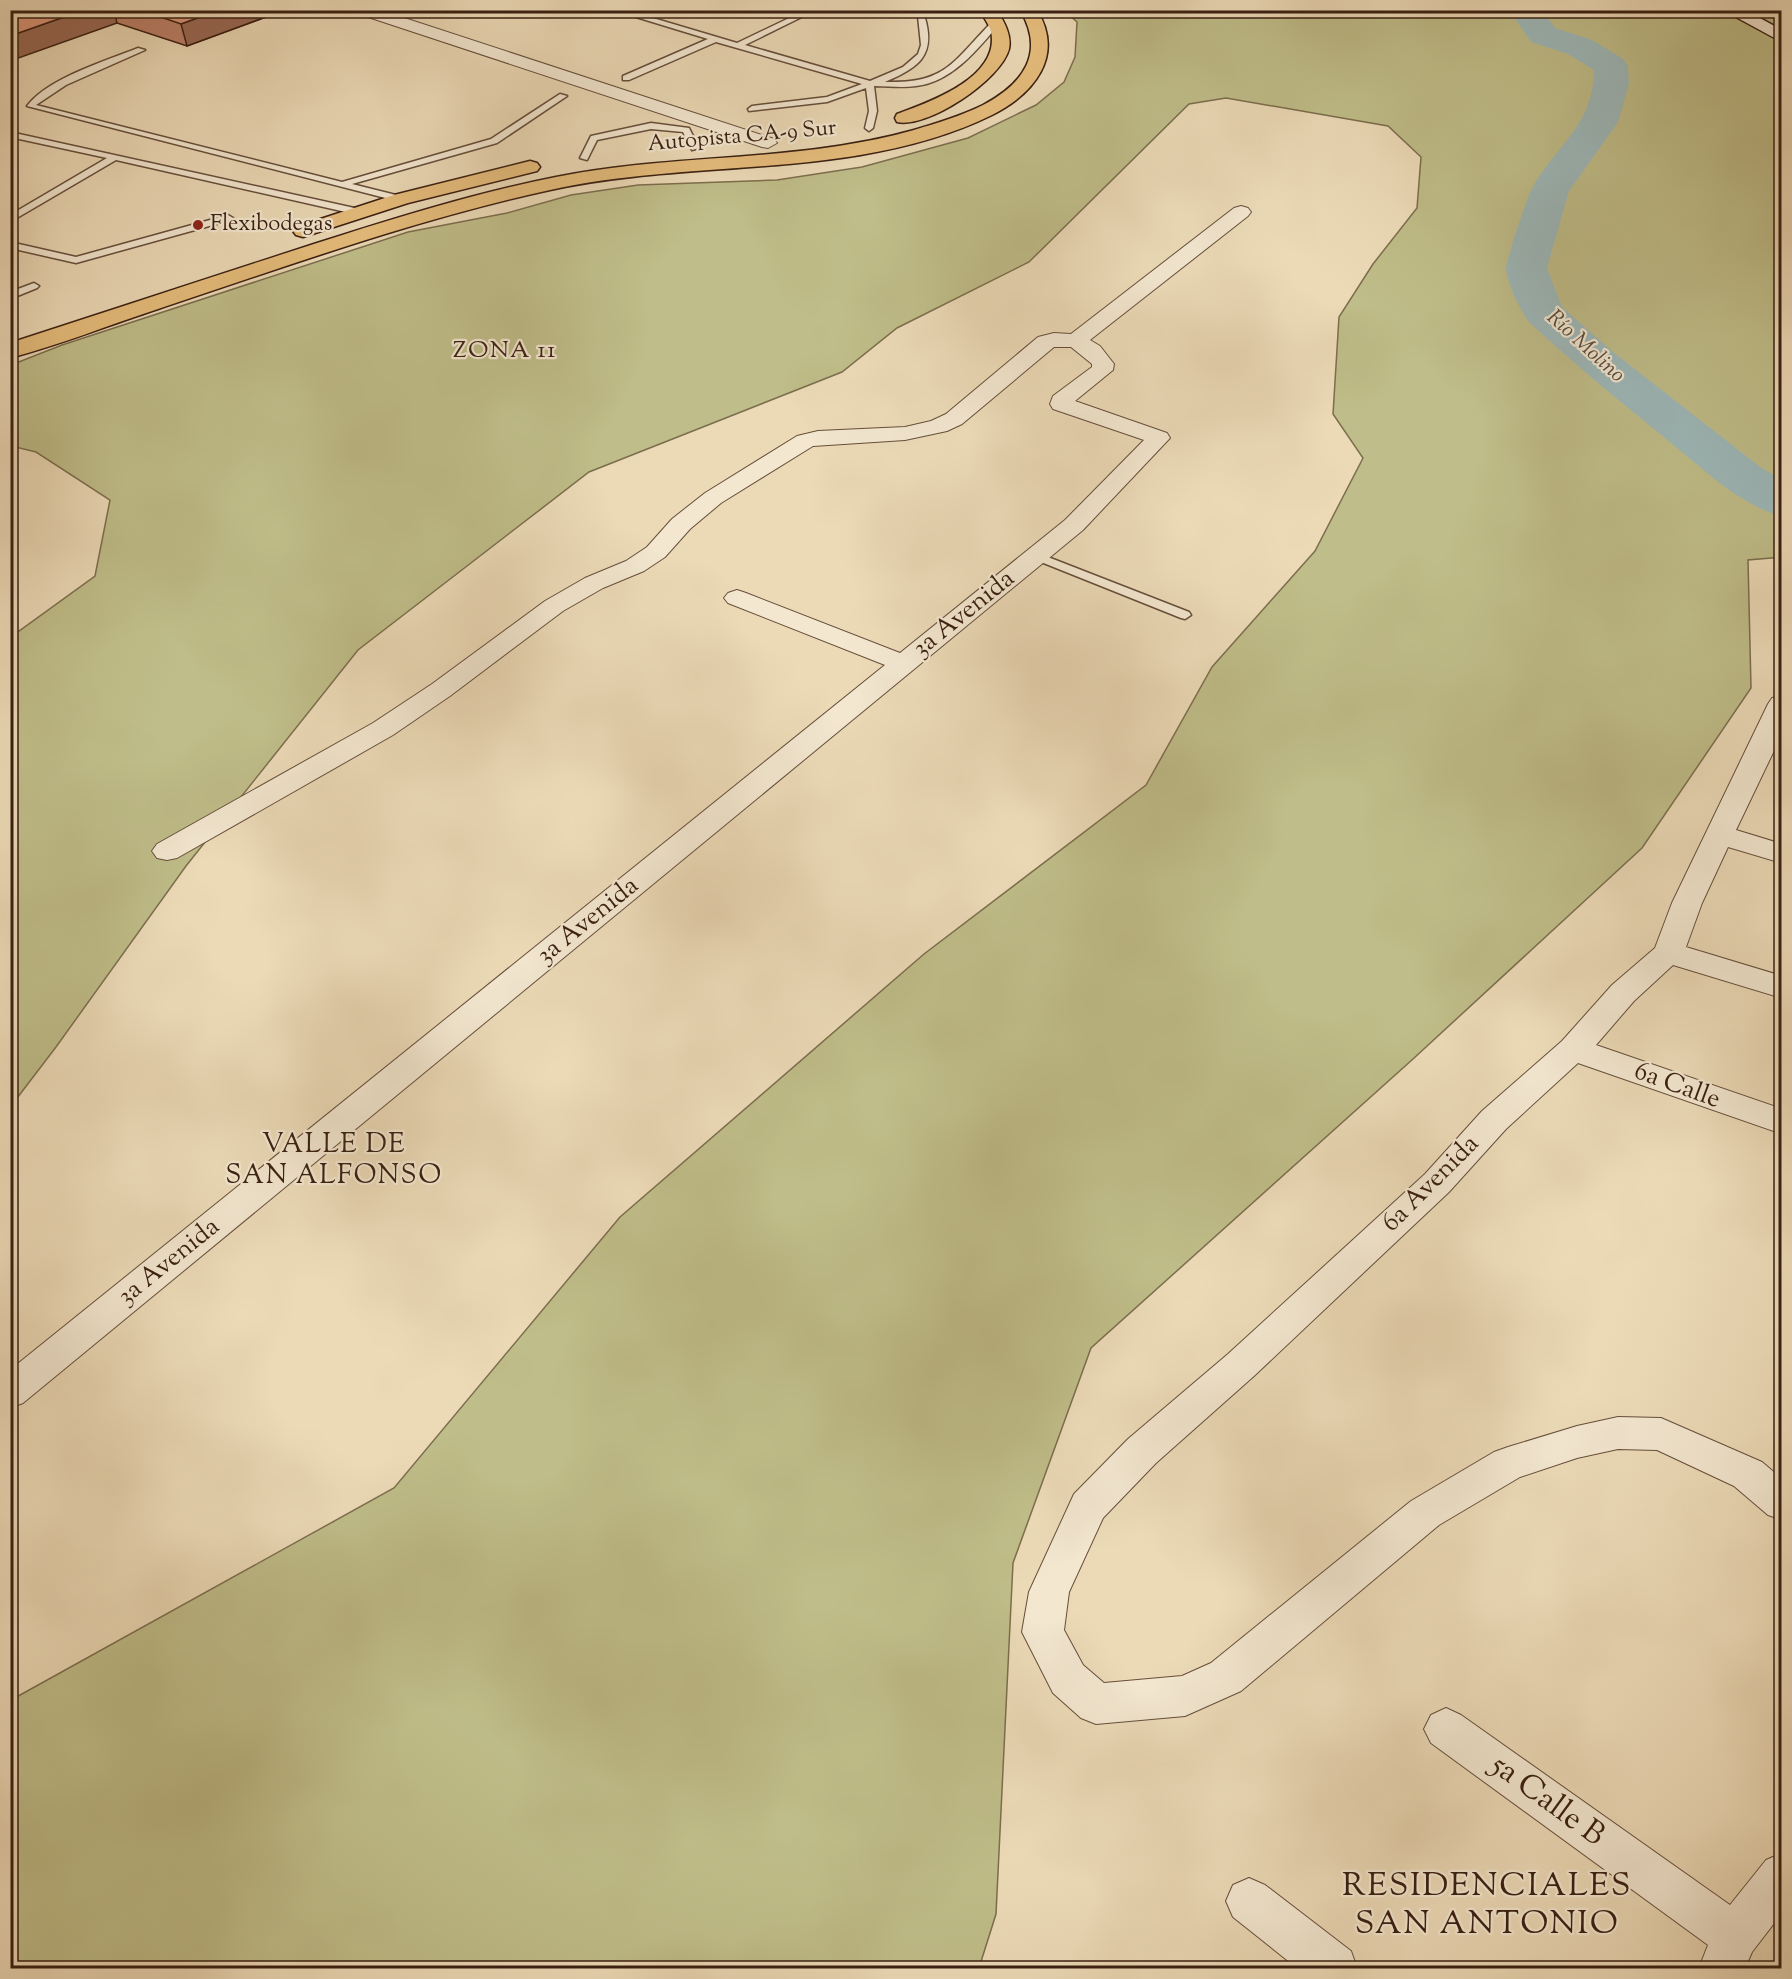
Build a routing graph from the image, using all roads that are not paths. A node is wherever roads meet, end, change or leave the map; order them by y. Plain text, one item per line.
1 (362, 10) edge
2 (616, 10) edge
3 (813, 10) edge
4 (1028, 10) edge
5 (1731, 10) edge
6 (992, 17) edge
7 (921, 18) dead end
8 (1782, 38) edge
9 (716, 39) junction
10 (737, 45) junction
11 (141, 50) dead end
12 (626, 78) dead end
13 (870, 84) junction
14 (562, 96) dead end
15 (752, 109) dead end
16 (869, 128) junction
17 (10, 134) edge
18 (768, 143) junction
19 (695, 147) junction
20 (115, 157) junction
21 (584, 158) junction
22 (346, 183) junction
23 (401, 198) junction
24 (359, 212) junction
25 (1241, 212) dead end
26 (228, 218) dead end
27 (10, 219) edge
28 (376, 231) junction
29 (281, 239) dead end
30 (10, 245) edge
31 (247, 251) dead end
32 (34, 286) dead end
33 (10, 296) edge
34 (10, 332) edge
35 (1077, 340) junction
36 (10, 351) edge
37 (1035, 556) junction
38 (737, 598) dead end
39 (1185, 615) dead end
40 (902, 663) junction
41 (1778, 724) edge
42 (1719, 835) junction
43 (167, 852) dead end
44 (1782, 854) edge
45 (1668, 953) junction
46 (1782, 987) edge
47 (1573, 1049) junction
48 (1782, 1122) edge
49 (10, 1392) edge
50 (1782, 1503) edge
51 (1446, 1729) dead end
52 (1782, 1876) edge
53 (1249, 1901) dead end
54 (1729, 1952) edge
55 (1334, 1968) edge

1 - 18 street
2 - 9 lane
3 - 10 lane
4 - 28 highway, Autopista CA-9 Sur
5 - 8 main road
6 - 13 lane
6 - 16 highway, Autopista CA-9 Sur
7 - 13 lane
9 - 10 lane
9 - 12 lane
10 - 13 lane
11 - 22 lane
13 - 15 lane
13 - 16 lane
14 - 22 lane
16 - 18 highway, Autopista CA-9 Sur
17 - 20 lane
18 - 19 highway, Autopista CA-9 Sur
19 - 21 highway, Autopista CA-9 Sur
19 - 21 lane
20 - 24 lane
20 - 27 lane
21 - 23 highway, Autopista CA-9 Sur
22 - 23 lane
23 - 24 highway, Autopista CA-9 Sur
24 - 28 highway
24 - 29 highway, Autopista CA-9 Sur
25 - 35 street
26 - 30 lane
28 - 36 highway, Autopista CA-9 Sur
31 - 34 highway
32 - 33 lane
35 - 37 street, 3a Avenida
35 - 43 street
37 - 39 lane
37 - 40 street, 3a Avenida
38 - 40 street
40 - 49 street, 3a Avenida
41 - 42 street, 6a Avenida
42 - 44 street
42 - 45 street, 6a Avenida
45 - 46 street
45 - 47 street, 6a Avenida
47 - 48 street, 6a Calle
47 - 50 street, 6a Avenida
51 - 54 street, 5a Calle B
52 - 54 street
53 - 55 street

